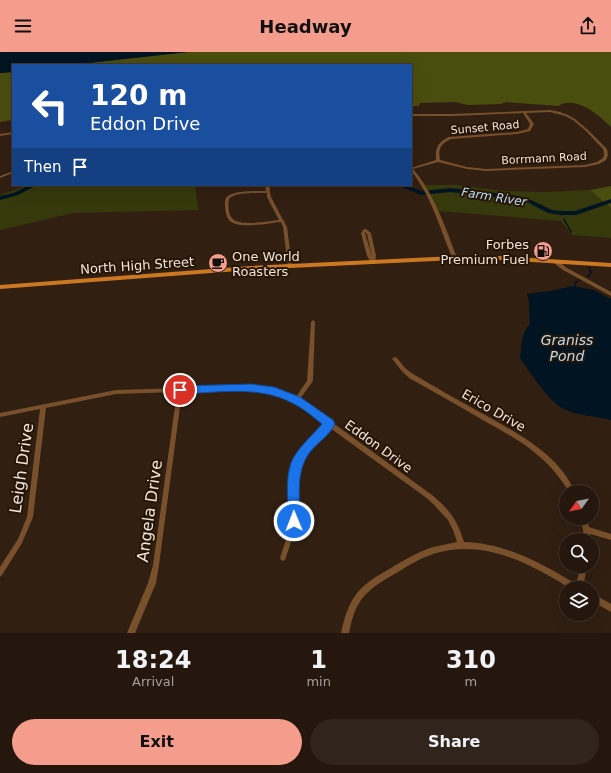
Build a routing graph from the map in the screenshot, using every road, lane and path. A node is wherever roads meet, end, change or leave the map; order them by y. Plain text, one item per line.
1 (524, 112) junction
2 (412, 115) edge
3 (12, 133) edge
4 (0, 135) edge
5 (438, 161) junction
6 (412, 169) edge
7 (412, 170) edge
8 (12, 172) edge
9 (0, 177) edge
10 (267, 186) edge
11 (268, 192) junction
12 (283, 221) junction
13 (455, 258) junction
14 (373, 261) junction
15 (556, 262) junction
16 (611, 265) edge
17 (290, 266) junction
18 (0, 287) edge
19 (611, 294) edge
20 (314, 322) dead end
21 (395, 359) dead end
22 (180, 390) junction
23 (296, 400) junction
24 (43, 406) junction
25 (0, 415) edge
26 (330, 424) junction
27 (567, 485) edge
28 (585, 525) edge
29 (586, 530) junction
30 (586, 533) edge
31 (611, 537) edge
32 (461, 545) junction
33 (283, 558) dead end
34 (0, 573) edge
35 (566, 581) edge
36 (599, 601) edge
37 (611, 608) edge
38 (131, 633) edge
39 (345, 633) edge

1 - 2 street, Borrmann Road
1 - 5 street, Sunset Road
1 - 5 street, Borrmann Road
3 - 4 street
5 - 6 street
7 - 13 street
8 - 9 street
10 - 11 street
11 - 12 street
11 - 12 street
12 - 17 street
13 - 14 main road, North High Street
13 - 15 main road, North High Street
14 - 14 street
14 - 17 main road, North High Street
15 - 16 main road, North High Street
15 - 19 street
17 - 18 main road, North High Street
20 - 23 street
21 - 27 street, Erico Drive
22 - 23 street, Eddon Drive
22 - 24 street, Eddon Drive
22 - 38 street, Angela Drive
23 - 26 street, Eddon Drive
24 - 25 street, Eddon Drive
24 - 34 street, Leigh Drive
26 - 32 street, Eddon Drive
26 - 33 street
28 - 29 street
29 - 30 street
29 - 31 street
32 - 35 street
32 - 39 street
36 - 37 street

